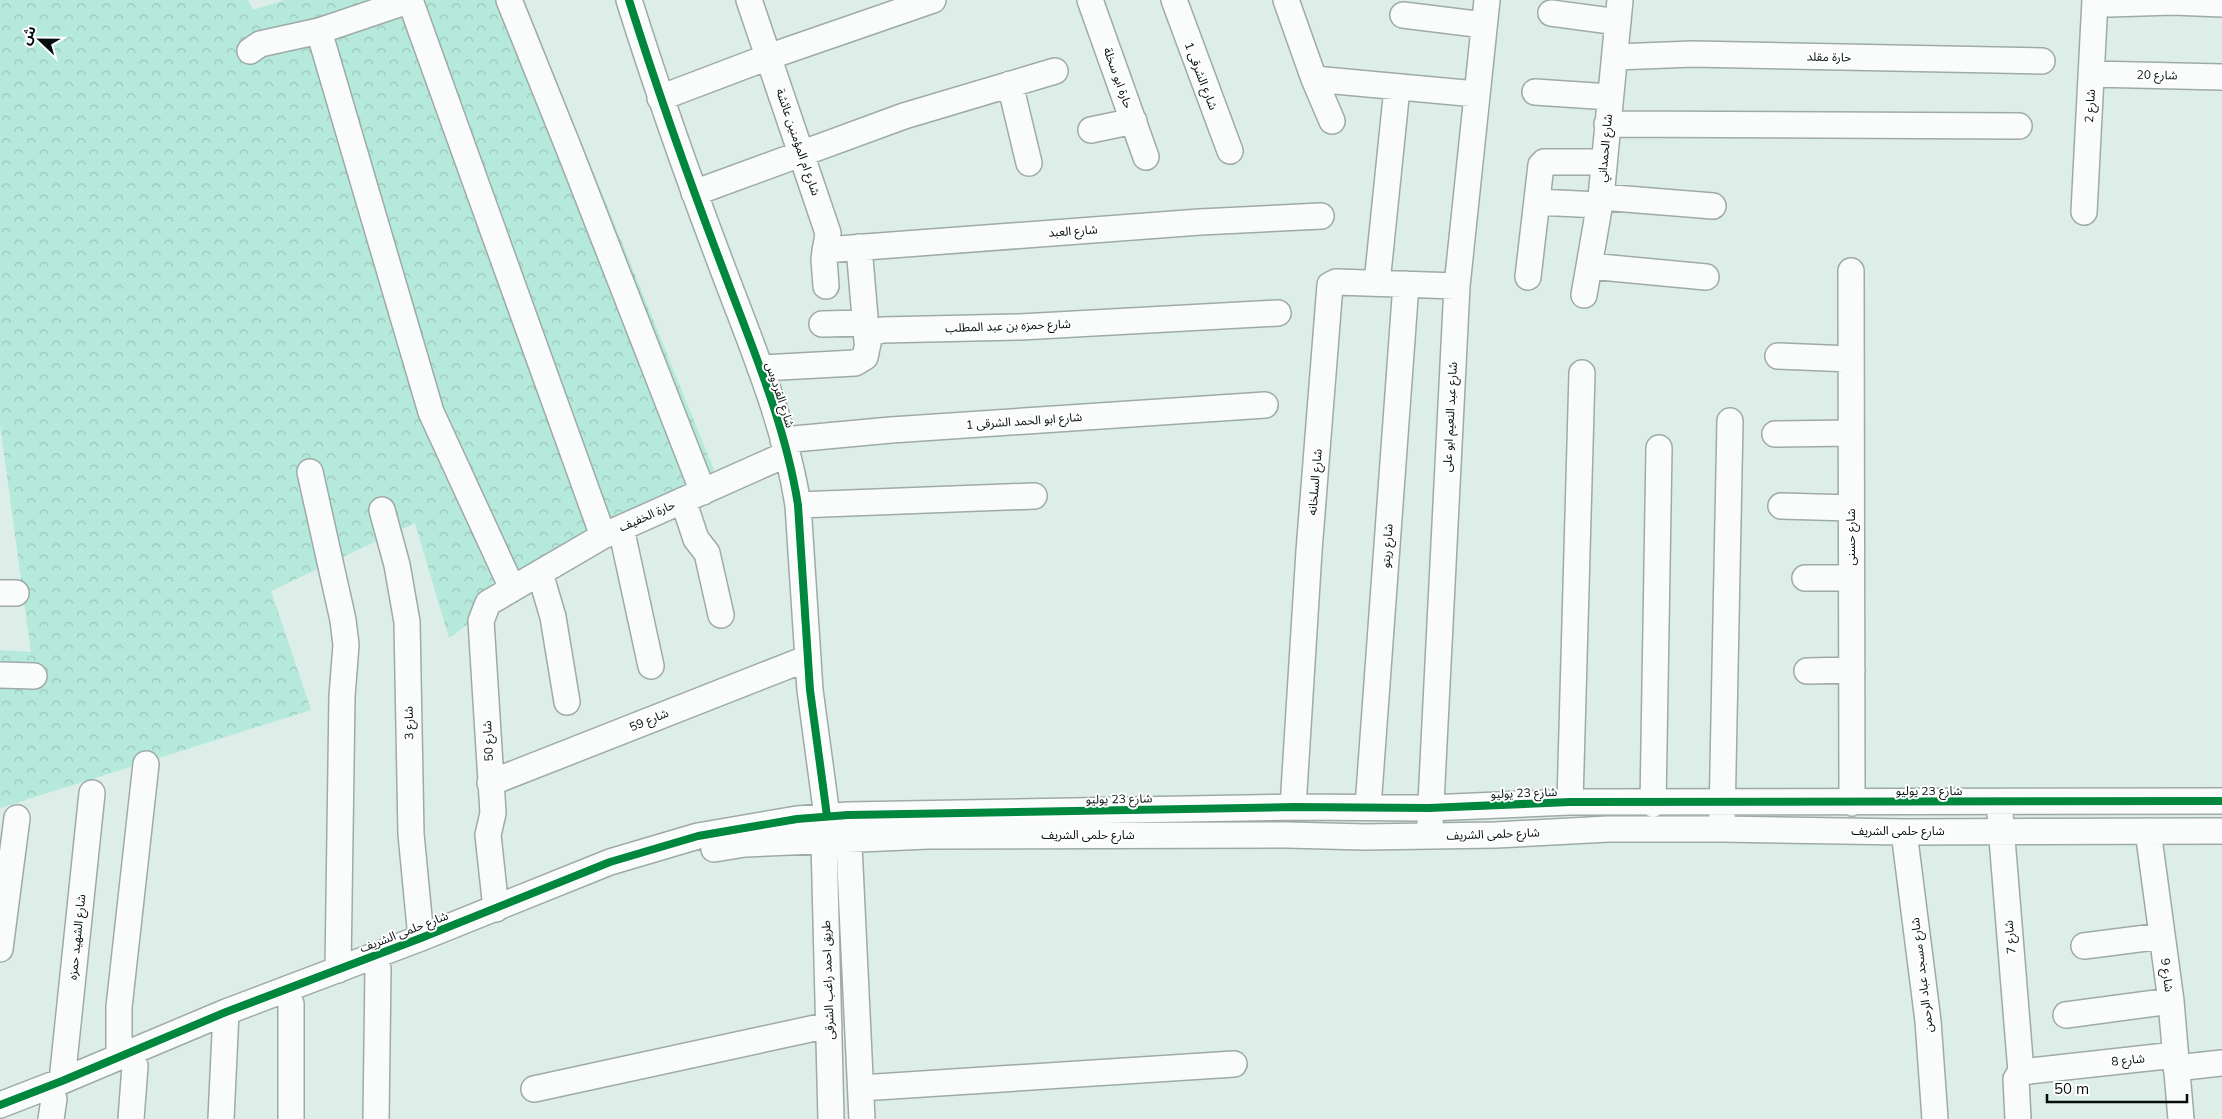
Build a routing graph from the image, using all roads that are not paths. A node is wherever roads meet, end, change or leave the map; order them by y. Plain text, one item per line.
1 (411, 0) edge
2 (509, 0) edge
3 (629, 0) edge
4 (749, 0) edge
5 (933, 0) edge
6 (1090, 0) edge
7 (1174, 0) edge
8 (1286, 0) edge
9 (1487, 0) edge
10 (2099, 1) edge
11 (2173, 1) edge
12 (2222, 4) edge
13 (1619, 11) edge
14 (1551, 14) dead end
15 (1403, 15) dead end
16 (1484, 25) junction
17 (319, 31) junction
18 (250, 51) dead end
19 (768, 57) junction
20 (1615, 57) junction
21 (2042, 61) dead end
22 (1055, 71) dead end
23 (2092, 74) junction
24 (2222, 77) edge
25 (1314, 80) junction
26 (1010, 84) junction
27 (1397, 88) junction
28 (1534, 92) dead end
29 (1476, 94) junction
30 (660, 98) junction
31 (1610, 98) junction
32 (1134, 121) junction
33 (1332, 122) dead end
34 (1607, 124) junction
35 (2019, 126) dead end
36 (1091, 130) dead end
37 (1230, 151) dead end
38 (802, 152) junction
39 (1146, 157) dead end
40 (1604, 162) junction
41 (1029, 163) dead end
42 (694, 193) junction
43 (1600, 201) junction
44 (1537, 202) junction
45 (1713, 206) dead end
46 (2084, 212) dead end
47 (1321, 216) dead end
48 (859, 248) junction
49 (825, 250) junction
50 (1590, 266) junction
51 (1851, 270) dead end
52 (1706, 277) dead end
53 (1528, 278) dead end
54 (1377, 284) junction
55 (1406, 284) junction
56 (826, 286) dead end
57 (1458, 286) junction
58 (1584, 295) dead end
59 (1278, 313) dead end
60 (822, 324) dead end
61 (866, 332) junction
62 (1778, 356) dead end
63 (1851, 359) junction
64 (760, 368) junction
65 (1582, 373) dead end
66 (1265, 405) dead end
67 (1730, 421) dead end
68 (1851, 433) junction
69 (1775, 434) dead end
70 (785, 447) junction
71 (1659, 448) dead end
72 (310, 472) dead end
73 (693, 496) junction
74 (1034, 496) dead end
75 (798, 505) junction
76 (1781, 506) dead end
77 (1851, 508) junction
78 (382, 510) dead end
79 (612, 532) junction
80 (540, 572) junction
81 (1805, 578) dead end
82 (1851, 578) junction
83 (512, 588) junction
84 (721, 615) dead end
85 (808, 658) junction
86 (651, 666) dead end
87 (1807, 670) dead end
88 (1852, 670) junction
89 (0, 675) edge
90 (34, 676) dead end
91 (567, 702) dead end
92 (146, 764) dead end
93 (490, 783) junction
94 (92, 793) dead end
95 (2222, 801) edge
96 (1570, 802) junction
97 (1999, 802) junction
98 (1852, 803) junction
99 (1652, 804) junction
100 (1722, 804) junction
101 (1293, 807) junction
102 (1368, 807) junction
103 (1429, 808) junction
104 (838, 815) junction
105 (17, 818) dead end
106 (1722, 829) junction
107 (2002, 831) junction
108 (2148, 831) junction
109 (2222, 831) edge
110 (1904, 832) junction
111 (807, 834) junction
112 (1430, 836) junction
113 (848, 839) junction
114 (496, 908) junction
115 (2162, 936) junction
116 (421, 938) junction
117 (2084, 946) dead end
118 (0, 949) edge
119 (378, 969) junction
120 (338, 970) junction
121 (2170, 1001) junction
122 (291, 1004) junction
123 (2066, 1015) dead end
124 (226, 1021) junction
125 (829, 1025) junction
126 (127, 1061) junction
127 (2176, 1061) junction
128 (2222, 1063) edge
129 (1234, 1064) dead end
130 (2021, 1072) junction
131 (861, 1088) junction
132 (534, 1089) dead end
133 (56, 1100) edge
134 (0, 1105) edge
135 (5, 1119) edge
136 (130, 1119) edge
137 (221, 1119) edge
138 (291, 1119) edge
139 (376, 1119) edge
140 (831, 1119) edge
141 (862, 1119) edge
142 (1936, 1119) edge
143 (2018, 1119) edge
144 (2181, 1119) edge

1 - 17 street
1 - 79 street
2 - 73 street
3 - 30 street, شارع الفردوس
4 - 19 street, شارع ام المؤمنين عائشة
5 - 19 street
6 - 32 street, حارة ابو سخلة
7 - 37 street, شارع الشرقى 1
8 - 25 street
9 - 16 street, شارع عبد النعيم ابو على
10 - 11 street
10 - 23 street, شارع 2
11 - 12 street
13 - 14 street
13 - 20 street, شارع الحمداني
15 - 16 street
16 - 29 street, شارع عبد النعيم ابو على
17 - 18 street
17 - 83 street
19 - 30 street
19 - 38 street, شارع ام المؤمنين عائشة
20 - 21 street, حارة مقلد
20 - 31 street, شارع الحمداني
22 - 26 street
23 - 24 street, شارع 20
23 - 46 street, شارع 2
25 - 27 street
25 - 33 street
26 - 38 street
26 - 41 street
27 - 29 street
27 - 54 street
28 - 31 street
29 - 57 street, شارع عبد النعيم ابو على
30 - 42 street, شارع الفردوس
31 - 34 street, شارع الحمداني
32 - 36 street
32 - 39 street, حارة ابو سخلة
34 - 35 street
34 - 40 street, شارع الحمداني
38 - 42 street
38 - 49 street, شارع ام المؤمنين عائشة
40 - 43 street, شارع الحمداني
40 - 44 street
42 - 64 street, شارع الفردوس
43 - 44 street
43 - 45 street
43 - 50 street, شارع الحمداني
44 - 53 street
47 - 48 street, شارع العبد
48 - 49 street, شارع العبد
48 - 61 street
49 - 56 street, شارع ام المؤمنين عائشة
50 - 52 street
50 - 58 street, شارع الحمداني
51 - 63 street, شارع حسنى
54 - 55 street, شارع السلخانه
54 - 101 street, شارع السلخانه
55 - 57 street, شارع السلخانه
55 - 102 street, شارع ريتو
57 - 103 street, شارع عبد النعيم ابو على
59 - 61 street, شارع حمزه بن عبد المطلب
60 - 61 street
61 - 64 street
62 - 63 street
63 - 68 street, شارع حسنى
64 - 70 street, شارع الفردوس
65 - 96 street
66 - 70 street, شارع ابو الحمد الشرقى 1
67 - 100 street
68 - 69 street
68 - 77 street, شارع حسنى
70 - 73 street, حارة الخفيف
70 - 75 street, شارع الفردوس
71 - 99 street
72 - 120 street
73 - 79 street, حارة الخفيف
73 - 84 street
74 - 75 street
75 - 85 street, شارع الفردوس
76 - 77 street
77 - 82 street, شارع حسنى
78 - 116 street, شارع 3
79 - 80 street, حارة الخفيف
79 - 86 street
80 - 83 street, حارة الخفيف
80 - 91 street
81 - 82 street
82 - 88 street, شارع حسنى
83 - 93 street, شارع 50
85 - 93 street, شارع 59
85 - 104 street, شارع الفردوس
87 - 88 street
88 - 98 street, شارع حسنى
89 - 90 street
92 - 126 street
93 - 114 street, شارع 50
94 - 133 street, شارع الشهيد حمزه
95 - 97 street, شارع 23 يوليو
96 - 99 street, شارع 23 يوليو
96 - 103 street, شارع 23 يوليو
97 - 98 street, شارع 23 يوليو
97 - 107 street, شارع 7
98 - 100 street, شارع 23 يوليو
99 - 100 street, شارع 23 يوليو
100 - 106 street
101 - 102 street, شارع 23 يوليو
101 - 104 street, شارع 23 يوليو
102 - 103 street, شارع 23 يوليو
103 - 112 street, شارع عبد النعيم ابو على
104 - 111 street, شارع حلمى الشريف
104 - 113 street, شارع الفردوس
105 - 118 street
106 - 110 street, شارع حلمى الشريف
106 - 112 street, شارع حلمى الشريف
107 - 108 street, شارع حلمى الشريف
107 - 110 street, شارع حلمى الشريف
107 - 130 street, شارع 7
108 - 109 street, شارع حلمى الشريف
108 - 115 street, شارع 9
110 - 142 street, شارع مسجد عباد الرحمن
111 - 113 street, شارع حلمى الشريف
111 - 114 street, شارع حلمى الشريف
111 - 119 street, شارع حلمى الشريف
111 - 125 street, طريق احمد راغب الشرقى
112 - 113 street, شارع حلمى الشريف
113 - 131 street, شارع الفردوس
114 - 116 street, شارع حلمى الشريف
115 - 117 street
115 - 121 street, شارع 9
116 - 120 street, شارع حلمى الشريف
119 - 122 street, شارع حلمى الشريف
119 - 139 street
120 - 124 street, شارع حلمى الشريف
121 - 123 street
121 - 127 street, شارع 9
122 - 124 street, شارع حلمى الشريف
122 - 138 street
124 - 126 street, شارع حلمى الشريف
124 - 137 street
125 - 132 street
125 - 140 street, طريق احمد راغب الشرقى
126 - 133 street, شارع حلمى الشريف
126 - 136 street
127 - 128 street, شارع 8
127 - 130 street, شارع 8
127 - 144 street, شارع 9
129 - 131 street
130 - 143 street, شارع 7
131 - 141 street, شارع الفردوس
133 - 134 street, شارع حلمى الشريف
133 - 135 street, شارع حلمى الشريف

